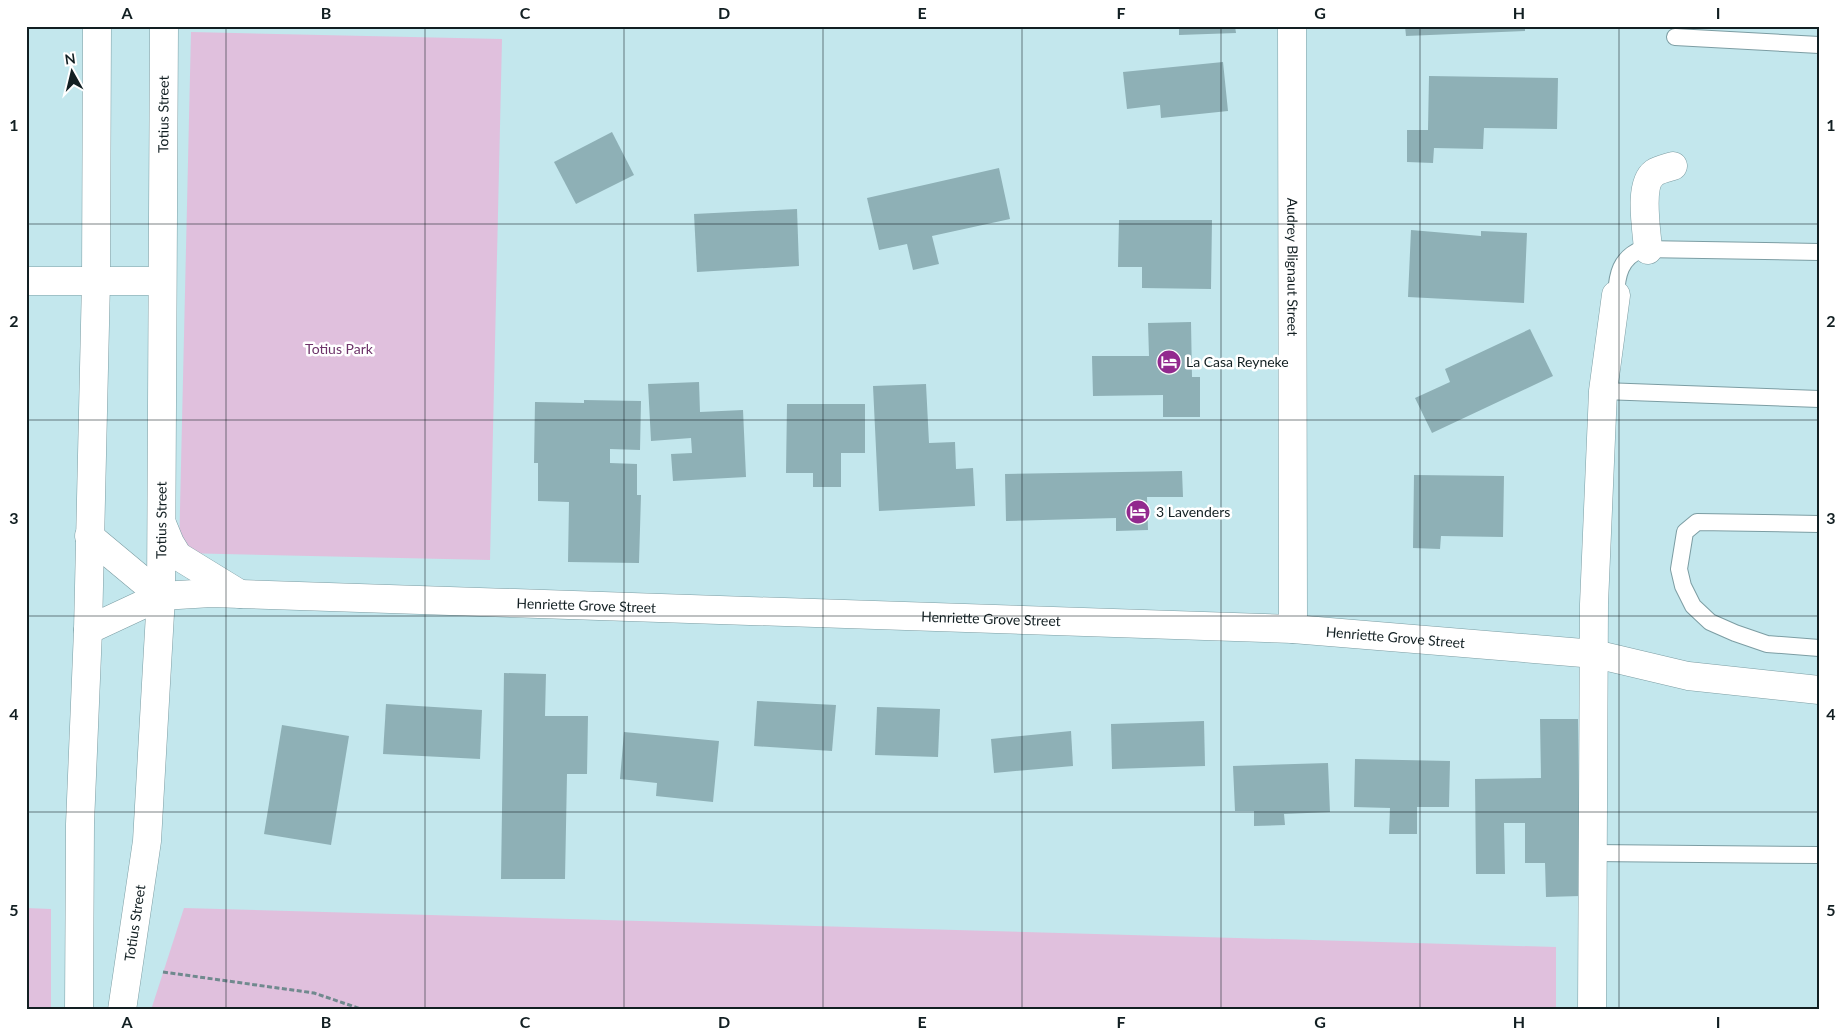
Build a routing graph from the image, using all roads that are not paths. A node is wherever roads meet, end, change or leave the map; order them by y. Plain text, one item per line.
1 (97, 26) edge
2 (164, 26) edge
3 (1292, 26) edge
4 (1675, 37) dead end
5 (1819, 45) edge
6 (1673, 166) dead end
7 (1648, 250) junction
8 (1819, 252) edge
9 (26, 281) edge
10 (96, 281) junction
11 (162, 281) junction
12 (1616, 296) joint
13 (1603, 391) junction
14 (1819, 399) edge
15 (162, 522) junction
16 (1819, 524) edge
17 (89, 536) junction
18 (240, 594) junction
19 (160, 596) junction
20 (1293, 629) junction
21 (88, 630) junction
22 (1819, 648) edge
23 (1594, 654) junction
24 (1819, 690) edge
25 (1592, 853) junction
26 (1819, 855) edge
27 (79, 1010) edge
28 (122, 1010) edge
29 (1592, 1010) edge

1 - 10 street
2 - 11 street, Totius Street
3 - 20 street, Audrey Blignaut Street
4 - 5 lane
6 - 7 street
7 - 8 lane
7 - 12 lane
9 - 10 street
10 - 11 street
10 - 17 street
11 - 15 street, Totius Street
12 - 13 street
13 - 14 lane
13 - 23 street
15 - 18 street
15 - 19 street, Totius Street
16 - 22 lane
17 - 19 street
17 - 21 street
18 - 19 street, Henriette Grove Street
18 - 20 street, Henriette Grove Street
19 - 21 street, Henriette Grove Street
19 - 28 street, Totius Street
20 - 23 street, Henriette Grove Street
21 - 27 street
23 - 24 street, Henriette Grove Street
23 - 25 street
25 - 26 lane
25 - 29 street

